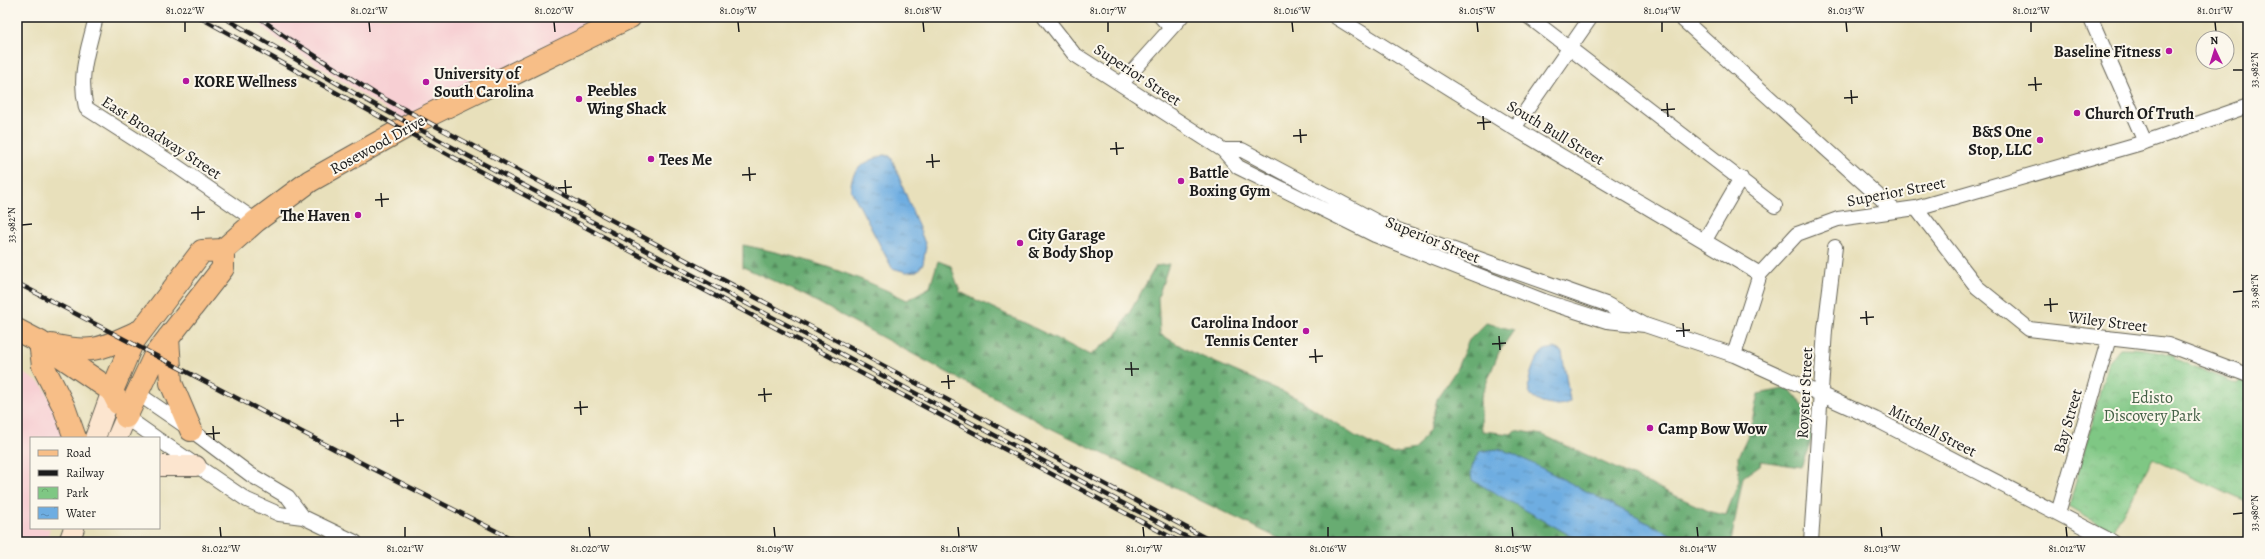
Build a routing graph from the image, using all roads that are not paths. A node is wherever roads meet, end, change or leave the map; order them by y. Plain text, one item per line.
1 (96, 17) edge
2 (630, 17) edge
3 (1045, 17) edge
4 (1161, 17) edge
5 (1181, 17) edge
6 (1336, 17) edge
7 (1529, 17) edge
8 (1591, 17) edge
9 (1680, 17) edge
10 (2091, 18) edge
11 (1171, 28) junction
12 (1570, 47) junction
13 (1122, 83) junction
14 (2248, 106) edge
15 (1514, 128) junction
16 (2144, 142) junction
17 (1741, 178) junction
18 (1775, 206) dead end
19 (1916, 208) junction
20 (1895, 211) junction
21 (256, 221) junction
22 (1705, 240) junction
23 (1835, 247) dead end
24 (223, 250) junction
25 (1760, 274) junction
26 (17, 330) edge
27 (142, 330) junction
28 (168, 338) junction
29 (2109, 338) junction
30 (40, 342) junction
31 (1734, 356) junction
32 (2248, 376) edge
33 (112, 391) junction
34 (137, 393) junction
35 (1822, 394) junction
36 (126, 417) junction
37 (191, 430) junction
38 (75, 437) edge
39 (95, 437) edge
40 (117, 437) edge
41 (155, 437) edge
42 (160, 441) edge
43 (160, 466) edge
44 (196, 466) junction
45 (2058, 513) junction
46 (302, 517) junction
47 (74, 529) edge
48 (69, 542) edge
49 (355, 542) edge
50 (1811, 542) edge
51 (2113, 542) edge

1 - 21 street, East Broadway Street
2 - 21 main road, Rosewood Drive
3 - 13 street, Superior Street
4 - 11 street
5 - 11 street
6 - 15 street, South Bull Street
7 - 12 street
8 - 12 street
9 - 20 street
10 - 16 street
11 - 13 street
12 - 15 street
12 - 17 street
13 - 31 street, Superior Street
14 - 16 street, Superior Street
15 - 22 street, South Bull Street
16 - 19 street, Superior Street
17 - 18 street
17 - 22 street
19 - 20 street, Superior Street
19 - 29 street, Wiley Street
20 - 25 street, Superior Street
21 - 24 main road, Rosewood Drive
22 - 25 street, South Bull Street
23 - 35 street, Royster Street
24 - 27 main road
24 - 28 main road
25 - 31 street, Superior Street
26 - 30 main road
27 - 30 main road
27 - 33 main road
28 - 34 main road
28 - 37 main road
29 - 32 street, Wiley Street
29 - 45 street, Bay Street
30 - 33 main road
30 - 38 main road
31 - 35 street, Mitchell Street
33 - 34 main road
33 - 36 main road
33 - 39 main road
34 - 36 main road
34 - 37 street
35 - 45 street, Mitchell Street
35 - 50 street, Royster Street
36 - 40 main road
36 - 41 street
37 - 46 street
42 - 44 street
43 - 44 main road
44 - 46 street
45 - 51 street, Mitchell Street
46 - 49 street
47 - 48 main road

